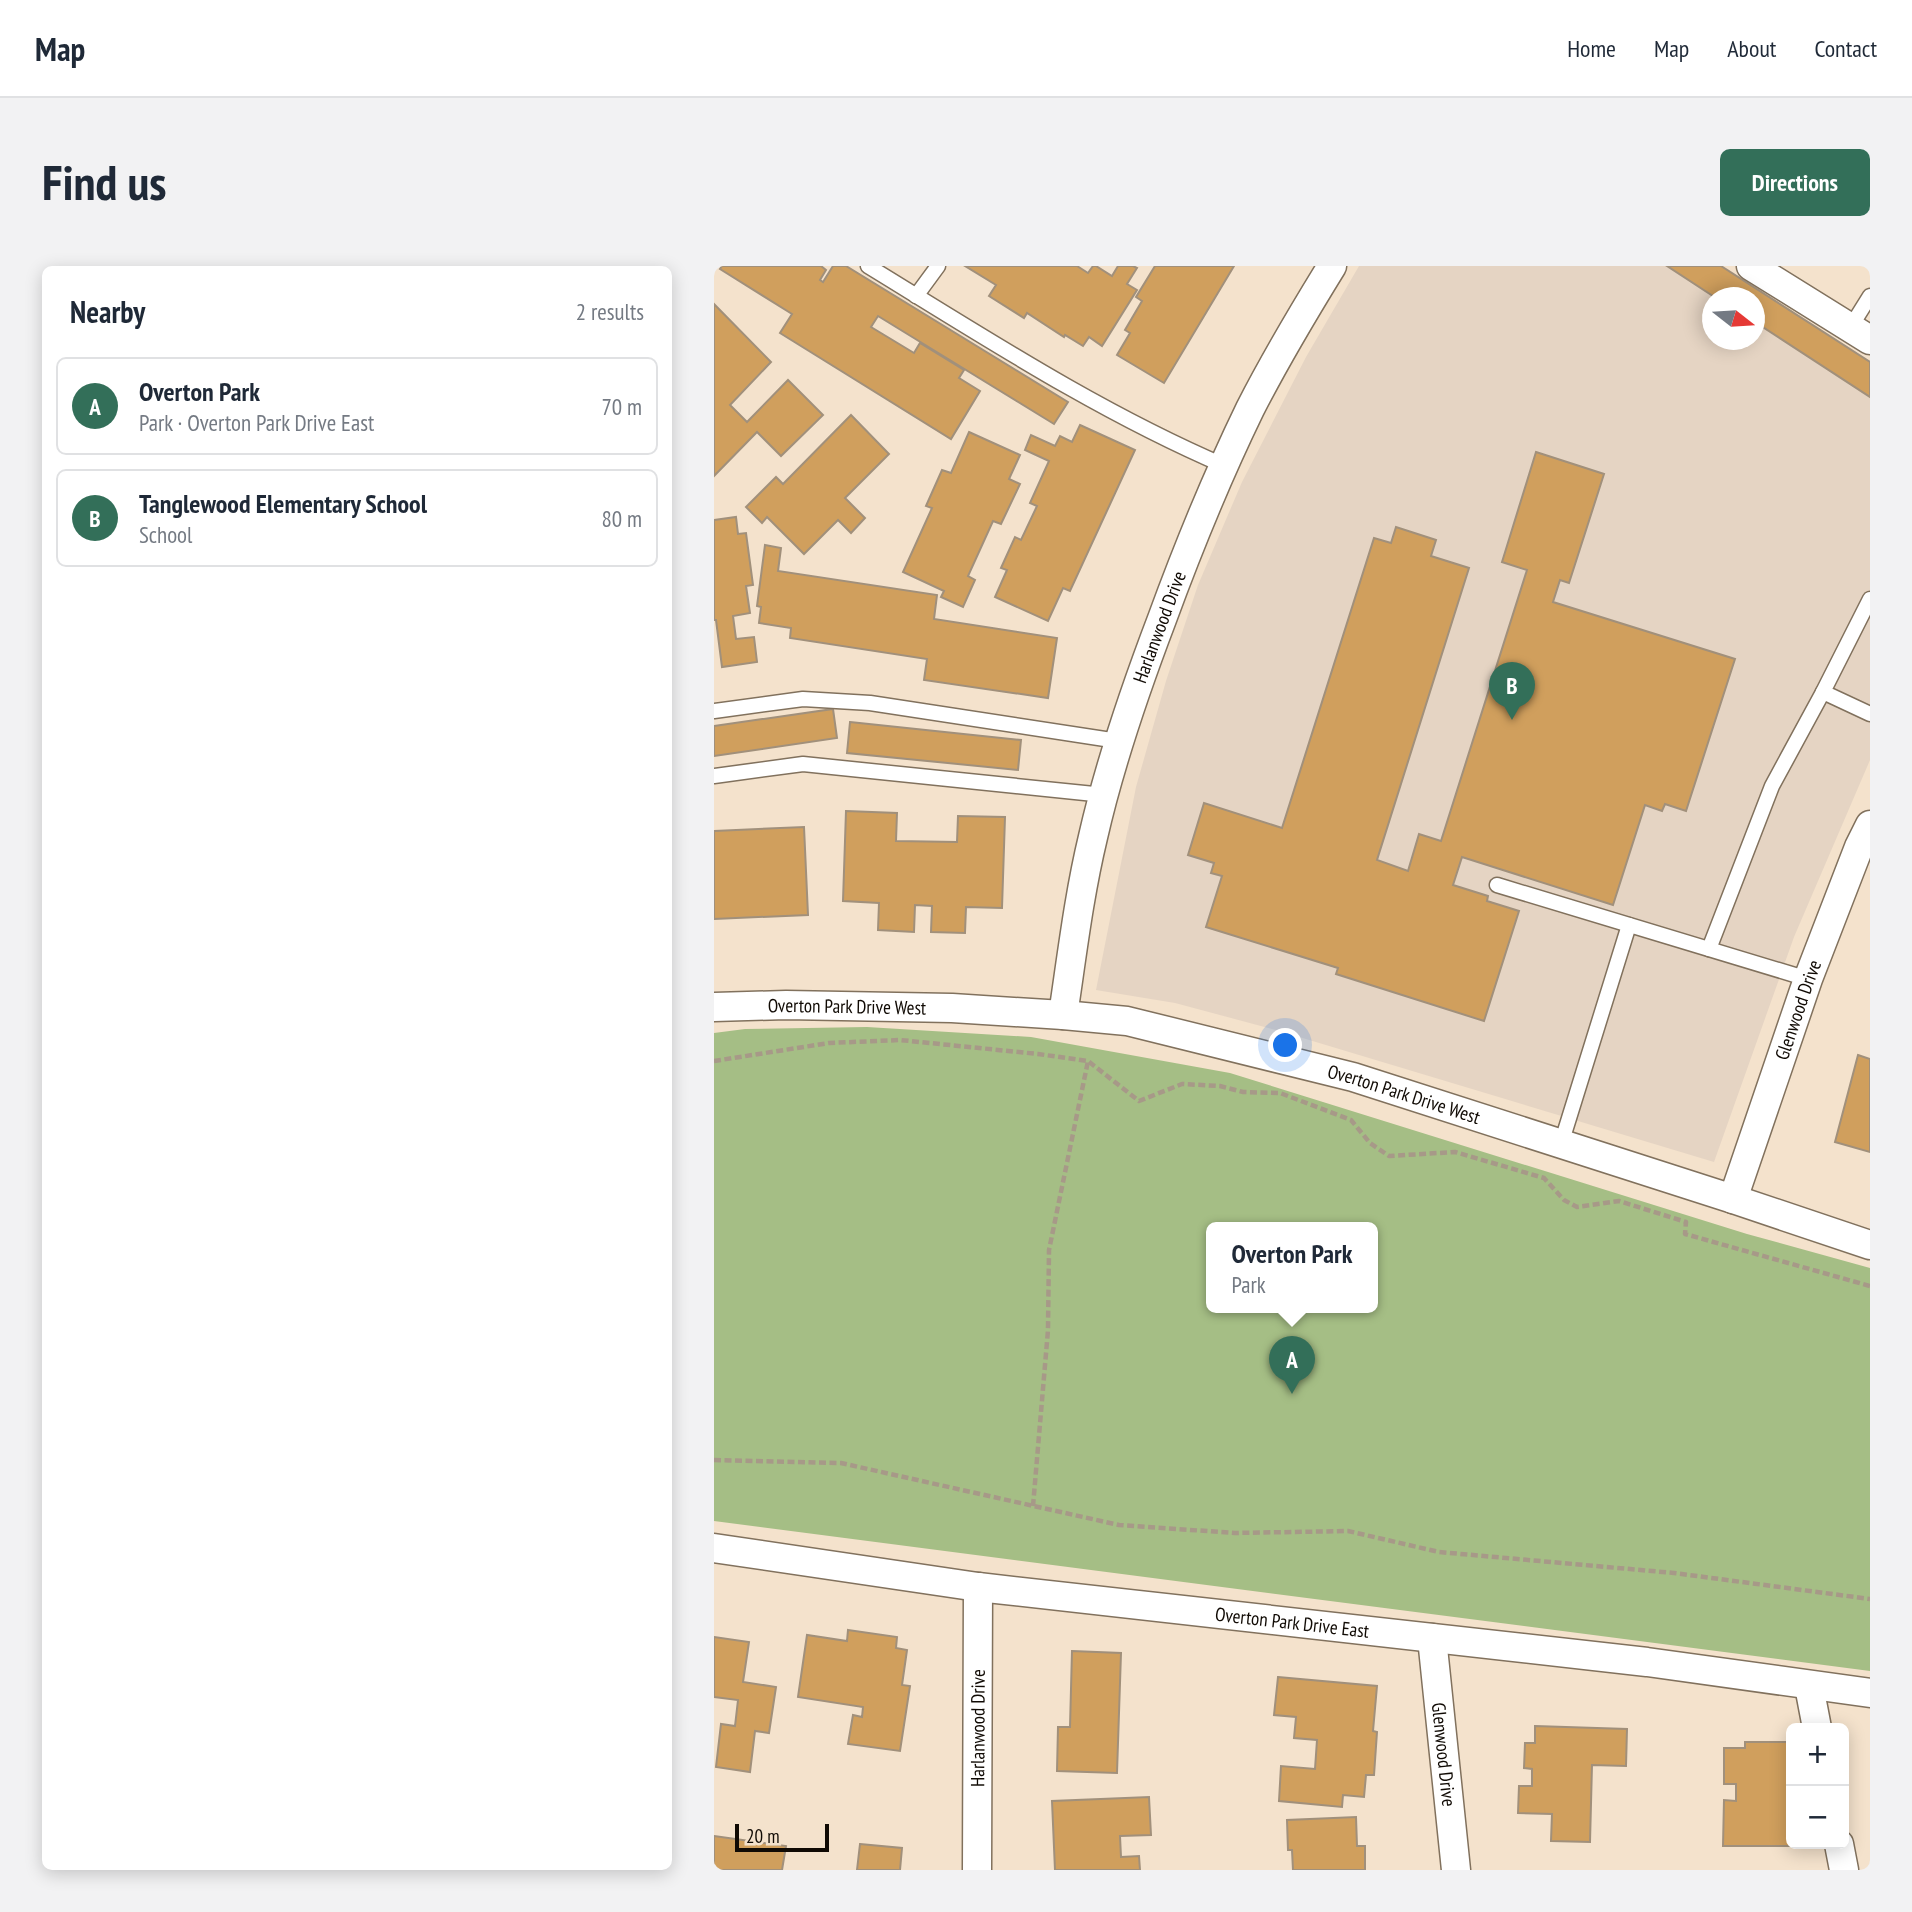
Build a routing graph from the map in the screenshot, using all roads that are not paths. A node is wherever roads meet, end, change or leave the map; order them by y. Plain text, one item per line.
1 (868, 266) edge
2 (938, 266) edge
3 (1332, 266) edge
4 (1751, 266) edge
5 (916, 296) junction
6 (1870, 296) edge
7 (1860, 334) edge
8 (1225, 466) junction
9 (1870, 599) edge
10 (1823, 692) junction
11 (714, 712) edge
12 (1870, 714) edge
13 (1118, 741) junction
14 (714, 776) edge
15 (1104, 794) junction
16 (1870, 825) edge
17 (1497, 885) dead end
18 (1629, 925) junction
19 (1709, 949) junction
20 (1808, 979) junction
21 (714, 1007) edge
22 (1063, 1015) junction
23 (1561, 1144) junction
24 (1733, 1199) junction
25 (1870, 1245) edge
26 (714, 1548) edge
27 (978, 1587) junction
28 (1432, 1639) junction
29 (1809, 1686) junction
30 (1870, 1693) edge
31 (1816, 1723) edge
32 (1840, 1849) edge
33 (977, 1870) edge
34 (1456, 1870) edge
35 (1844, 1870) edge

1 - 5 lane
2 - 5 lane
3 - 8 street, Harlanwood Drive
4 - 7 street
5 - 8 lane
6 - 7 lane
8 - 13 street, Harlanwood Drive
9 - 10 lane
10 - 12 lane
10 - 19 lane
11 - 13 lane
13 - 15 street, Harlanwood Drive
14 - 15 lane
15 - 22 street, Harlanwood Drive
16 - 20 street, Glenwood Drive
17 - 18 lane
18 - 19 lane
18 - 23 lane
19 - 20 lane
20 - 24 street, Glenwood Drive
21 - 22 street, Overton Park Drive West
22 - 23 street, Overton Park Drive West
23 - 24 street, Overton Park Drive West
24 - 25 street, Overton Park Drive West
26 - 27 street, Overton Park Drive East
27 - 28 street, Overton Park Drive East
27 - 33 street, Harlanwood Drive
28 - 29 street, Overton Park Drive East
28 - 34 street, Glenwood Drive
29 - 30 street, Overton Park Drive East
29 - 31 street
32 - 35 street

